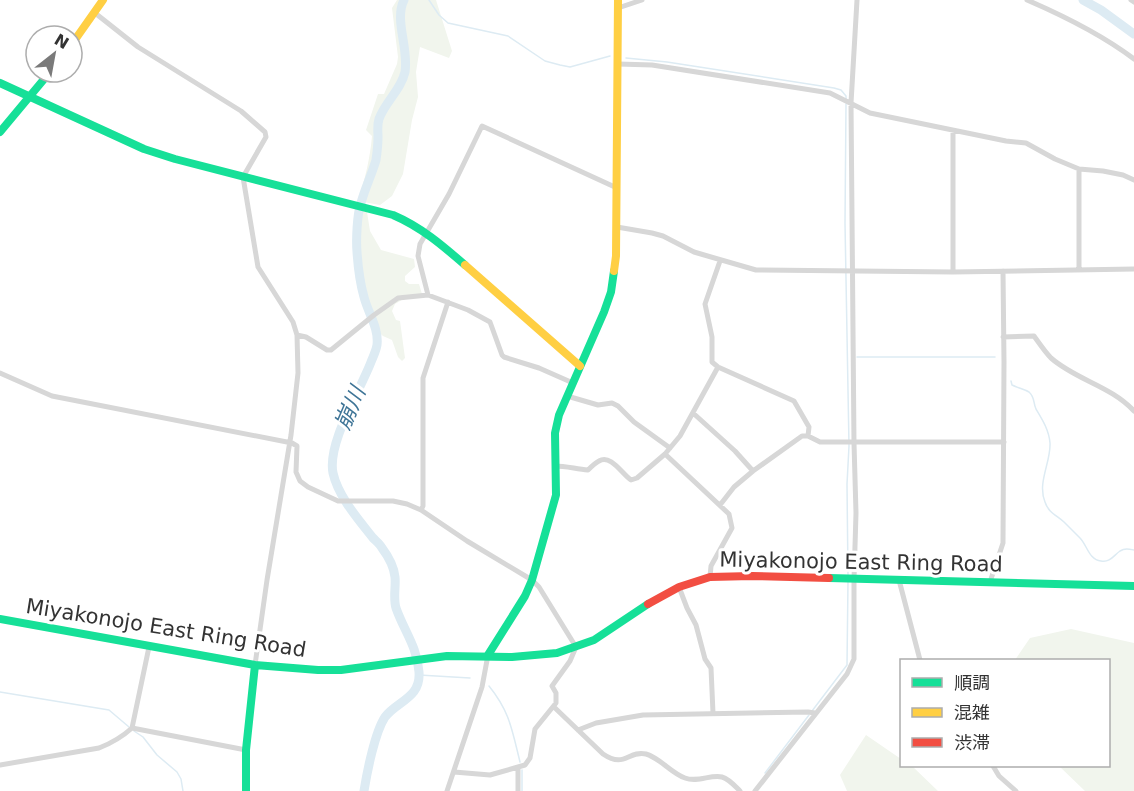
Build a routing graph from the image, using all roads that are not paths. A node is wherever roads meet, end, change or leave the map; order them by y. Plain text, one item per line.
1 (103, 0) edge
2 (642, 0) edge
3 (857, 0) edge
4 (1027, 0) edge
5 (618, 4) edge
6 (95, 13) junction
7 (84, 28) edge
8 (1134, 59) edge
9 (618, 64) junction
10 (0, 83) edge
11 (40, 84) edge
12 (30, 97) junction
13 (850, 103) junction
14 (953, 131) junction
15 (0, 132) edge
16 (1079, 169) junction
17 (243, 177) junction
18 (1134, 180) edge
19 (618, 188) junction
20 (617, 227) junction
21 (427, 232) junction
22 (720, 261) junction
23 (1080, 269) junction
24 (1134, 269) edge
25 (1003, 271) junction
26 (852, 272) junction
27 (952, 272) junction
28 (428, 295) junction
29 (448, 302) junction
30 (297, 335) junction
31 (1004, 337) junction
32 (580, 366) junction
33 (718, 368) junction
34 (0, 373) edge
35 (573, 383) junction
36 (567, 396) junction
37 (1134, 411) edge
38 (693, 413) junction
39 (808, 436) junction
40 (854, 442) junction
41 (1004, 442) junction
42 (288, 443) junction
43 (670, 448) junction
44 (665, 454) junction
45 (555, 466) junction
46 (753, 471) junction
47 (720, 505) junction
48 (421, 510) junction
49 (710, 577) junction
50 (849, 579) junction
51 (532, 580) junction
52 (898, 580) junction
53 (990, 582) junction
54 (1134, 585) edge
55 (679, 587) junction
56 (0, 619) edge
57 (149, 647) junction
58 (576, 647) junction
59 (488, 656) junction
60 (920, 659) edge
61 (255, 665) junction
62 (554, 707) junction
63 (713, 713) junction
64 (815, 713) junction
65 (132, 728) junction
66 (578, 730) junction
67 (246, 750) junction
68 (0, 765) edge
69 (518, 767) junction
70 (994, 767) edge
71 (454, 772) junction
72 (246, 791) edge
73 (447, 791) edge
74 (518, 791) edge
75 (740, 791) edge
76 (756, 791) edge
77 (1016, 791) edge

1 - 6 street
2 - 5 street
3 - 13 street
4 - 8 street
5 - 9 street
6 - 7 street
6 - 17 street
9 - 13 street
9 - 19 street
10 - 12 street
11 - 12 street
12 - 15 street
12 - 17 street
13 - 14 street
13 - 26 street
14 - 16 street
14 - 27 street
16 - 18 street
16 - 23 street
17 - 21 street
17 - 30 street
19 - 20 street
19 - 21 street
20 - 22 street
20 - 32 street
21 - 28 street
21 - 32 street
22 - 26 street
22 - 33 street
23 - 24 street
23 - 25 street
25 - 27 street
25 - 31 street
26 - 27 street
26 - 40 street
28 - 29 street
28 - 30 street
29 - 35 street
29 - 48 street
30 - 42 street
31 - 37 street
31 - 41 street
32 - 35 street
33 - 38 street
33 - 39 street
34 - 42 street
35 - 36 street
36 - 43 street
36 - 45 street
38 - 43 street
38 - 46 street
39 - 40 street
39 - 46 street
40 - 41 street
40 - 50 street
41 - 53 street
42 - 48 street
42 - 61 street
43 - 44 street
44 - 45 street
44 - 47 street
45 - 51 street
46 - 47 street
47 - 49 street
48 - 51 street
49 - 50 street, Miyakonojo East Ring Road
49 - 55 street, Miyakonojo East Ring Road
50 - 52 street, Miyakonojo East Ring Road
50 - 64 street
51 - 58 street
51 - 59 street
52 - 53 street, Miyakonojo East Ring Road
52 - 60 street
53 - 54 street, Miyakonojo East Ring Road
55 - 58 street, Miyakonojo East Ring Road
55 - 63 street
56 - 57 street, Miyakonojo East Ring Road
57 - 61 street, Miyakonojo East Ring Road
57 - 65 street
58 - 59 street, Miyakonojo East Ring Road
58 - 62 street
59 - 61 street, Miyakonojo East Ring Road
59 - 71 street
61 - 67 street
62 - 66 street
62 - 69 street
63 - 64 street
63 - 66 street
64 - 76 street
65 - 67 street
65 - 68 street
66 - 75 street
67 - 72 street
69 - 71 street
69 - 74 street
70 - 77 street
71 - 73 street

